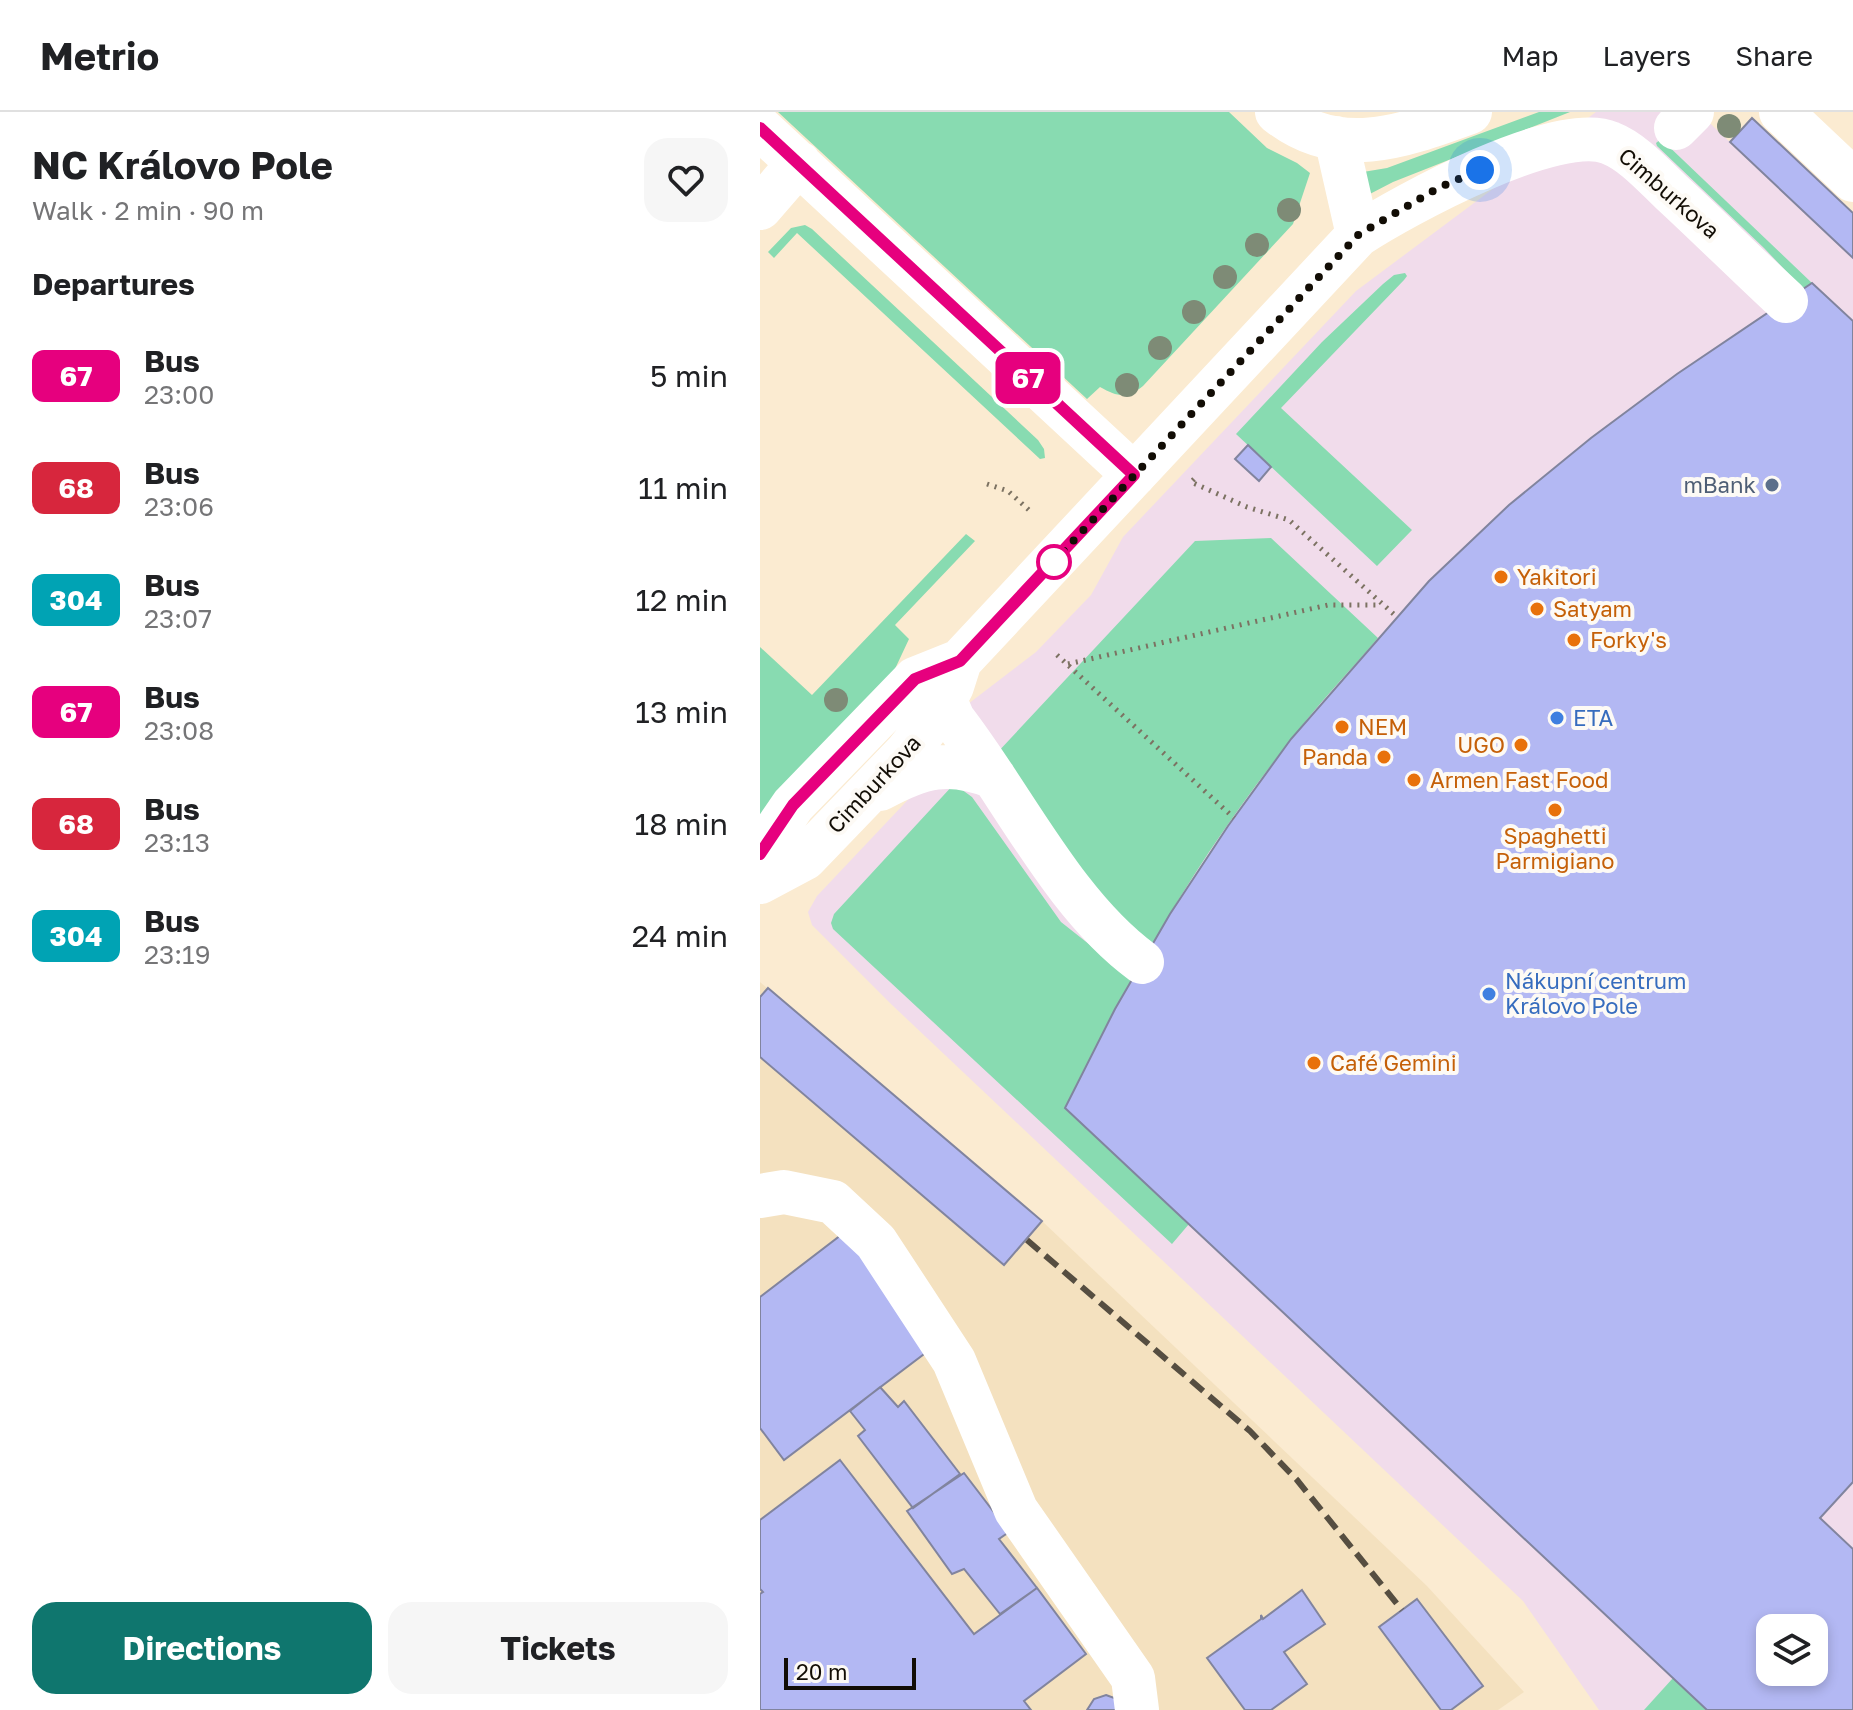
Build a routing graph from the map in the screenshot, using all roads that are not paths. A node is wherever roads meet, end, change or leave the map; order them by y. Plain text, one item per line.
1 (1277, 112) edge
2 (1470, 112) edge
3 (1781, 112) edge
4 (760, 128) edge
5 (1336, 138) junction
6 (799, 163) junction
7 (1853, 180) edge
8 (760, 208) edge
9 (1358, 235) junction
10 (1786, 301) dead end
11 (1134, 475) junction
12 (952, 681) junction
13 (994, 777) junction
14 (860, 800) junction
15 (760, 853) edge
16 (760, 882) edge
17 (1142, 962) dead end
18 (760, 1196) edge
19 (1137, 1710) edge

1 - 5 street
2 - 5 street
3 - 7 street
4 - 6 street
5 - 9 street
6 - 8 street
6 - 11 street
9 - 10 street, Cimburkova
9 - 11 street, Cimburkova
11 - 12 street, Cimburkova
12 - 13 street
12 - 14 street, Cimburkova
12 - 15 street, Cimburkova
13 - 14 street
13 - 17 street
14 - 16 street, Cimburkova
18 - 19 street

